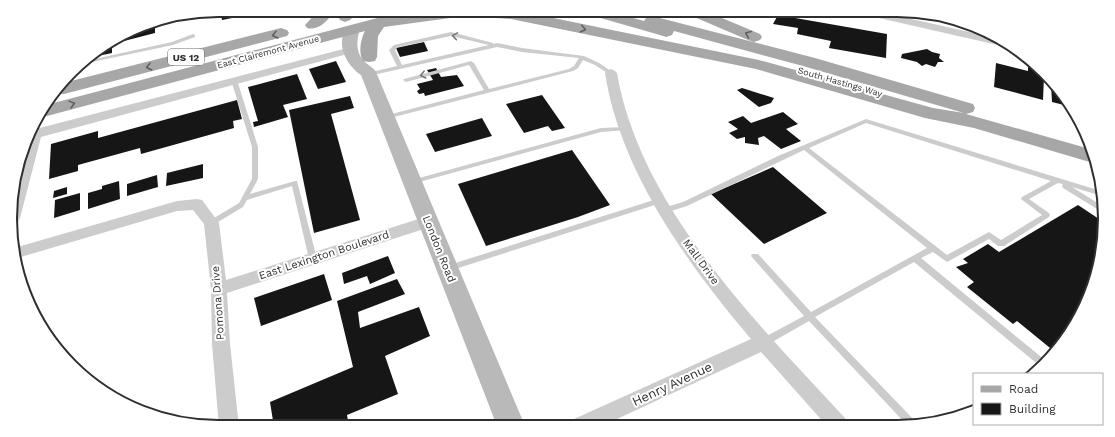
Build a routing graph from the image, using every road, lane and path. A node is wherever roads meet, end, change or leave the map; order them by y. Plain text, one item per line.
1 (320, 17) edge
2 (366, 17) edge
3 (375, 17) edge
4 (526, 17) edge
5 (612, 17) edge
6 (637, 17) edge
7 (707, 17) edge
8 (898, 17) edge
9 (347, 19) edge
10 (313, 25) junction
11 (193, 36) dead end
12 (992, 42) edge
13 (493, 45) junction
14 (351, 50) junction
15 (582, 57) junction
16 (94, 61) edge
17 (809, 62) junction
18 (400, 67) junction
19 (368, 68) junction
20 (611, 73) joint
21 (234, 80) junction
22 (406, 80) dead end
23 (65, 88) edge
24 (487, 91) junction
25 (50, 109) edge
26 (386, 117) junction
27 (978, 123) junction
28 (625, 129) junction
29 (35, 134) edge
30 (33, 140) edge
31 (1083, 142) edge
32 (805, 148) junction
33 (1088, 156) edge
34 (1057, 180) junction
35 (412, 182) junction
36 (1096, 192) edge
37 (245, 198) junction
38 (17, 202) edge
39 (662, 206) junction
40 (1098, 206) edge
41 (428, 222) junction
42 (211, 223) junction
43 (933, 248) junction
44 (20, 252) edge
45 (754, 256) dead end
46 (915, 258) junction
47 (313, 259) junction
48 (447, 269) junction
49 (219, 289) junction
50 (809, 316) junction
51 (764, 342) junction
52 (1040, 360) edge
53 (228, 420) edge
54 (509, 420) edge
55 (594, 420) edge
56 (834, 420) edge
57 (908, 420) edge

1 - 10 main road
2 - 9 main road, East Clairemont Avenue / US 12
3 - 19 main road
4 -> 27 main road
5 - 27 main road, South Hastings Way
6 - 17 main road, South Hastings Way
17 -> 7 main road
8 - 12 street
9 - 10 main road, East Clairemont Avenue / US 12
9 - 14 street
9 - 19 street, London Road
25 -> 9 main road, East Clairemont Avenue / US 12
10 -> 23 main road, East Clairemont Avenue / US 12
11 - 16 lane
13 - 15 lane
13 - 18 lane
13 -> 18 lane
14 - 19 street, London Road
14 - 21 street
15 - 20 lane
15 - 24 lane
17 - 31 main road, South Hastings Way
18 - 19 lane
19 - 26 street, London Road
20 - 28 street, Mall Drive
21 - 29 street
21 - 37 lane
24 -> 22 lane
24 - 26 lane
26 - 35 street, London Road
27 - 33 main road, South Hastings Way
28 - 35 lane
28 - 39 street, Mall Drive
30 - 38 street
32 - 34 lane
32 - 39 lane
32 - 43 lane
34 - 36 lane
34 - 40 lane
34 - 43 lane
35 - 41 street, London Road
37 - 42 lane
37 - 47 lane
39 - 48 lane
39 - 51 street, Mall Drive
41 - 47 street, East Lexington Boulevard
41 - 48 street, London Road
42 - 44 street, Pomona Drive
42 - 49 street, Pomona Drive
43 - 46 lane
45 - 50 lane
46 - 50 lane
46 - 52 lane
47 - 49 street, East Lexington Boulevard
48 - 54 street, London Road
49 - 53 street, Pomona Drive
50 - 51 lane
50 - 57 lane
51 - 55 street, Henry Avenue
51 - 56 street, Mall Drive

